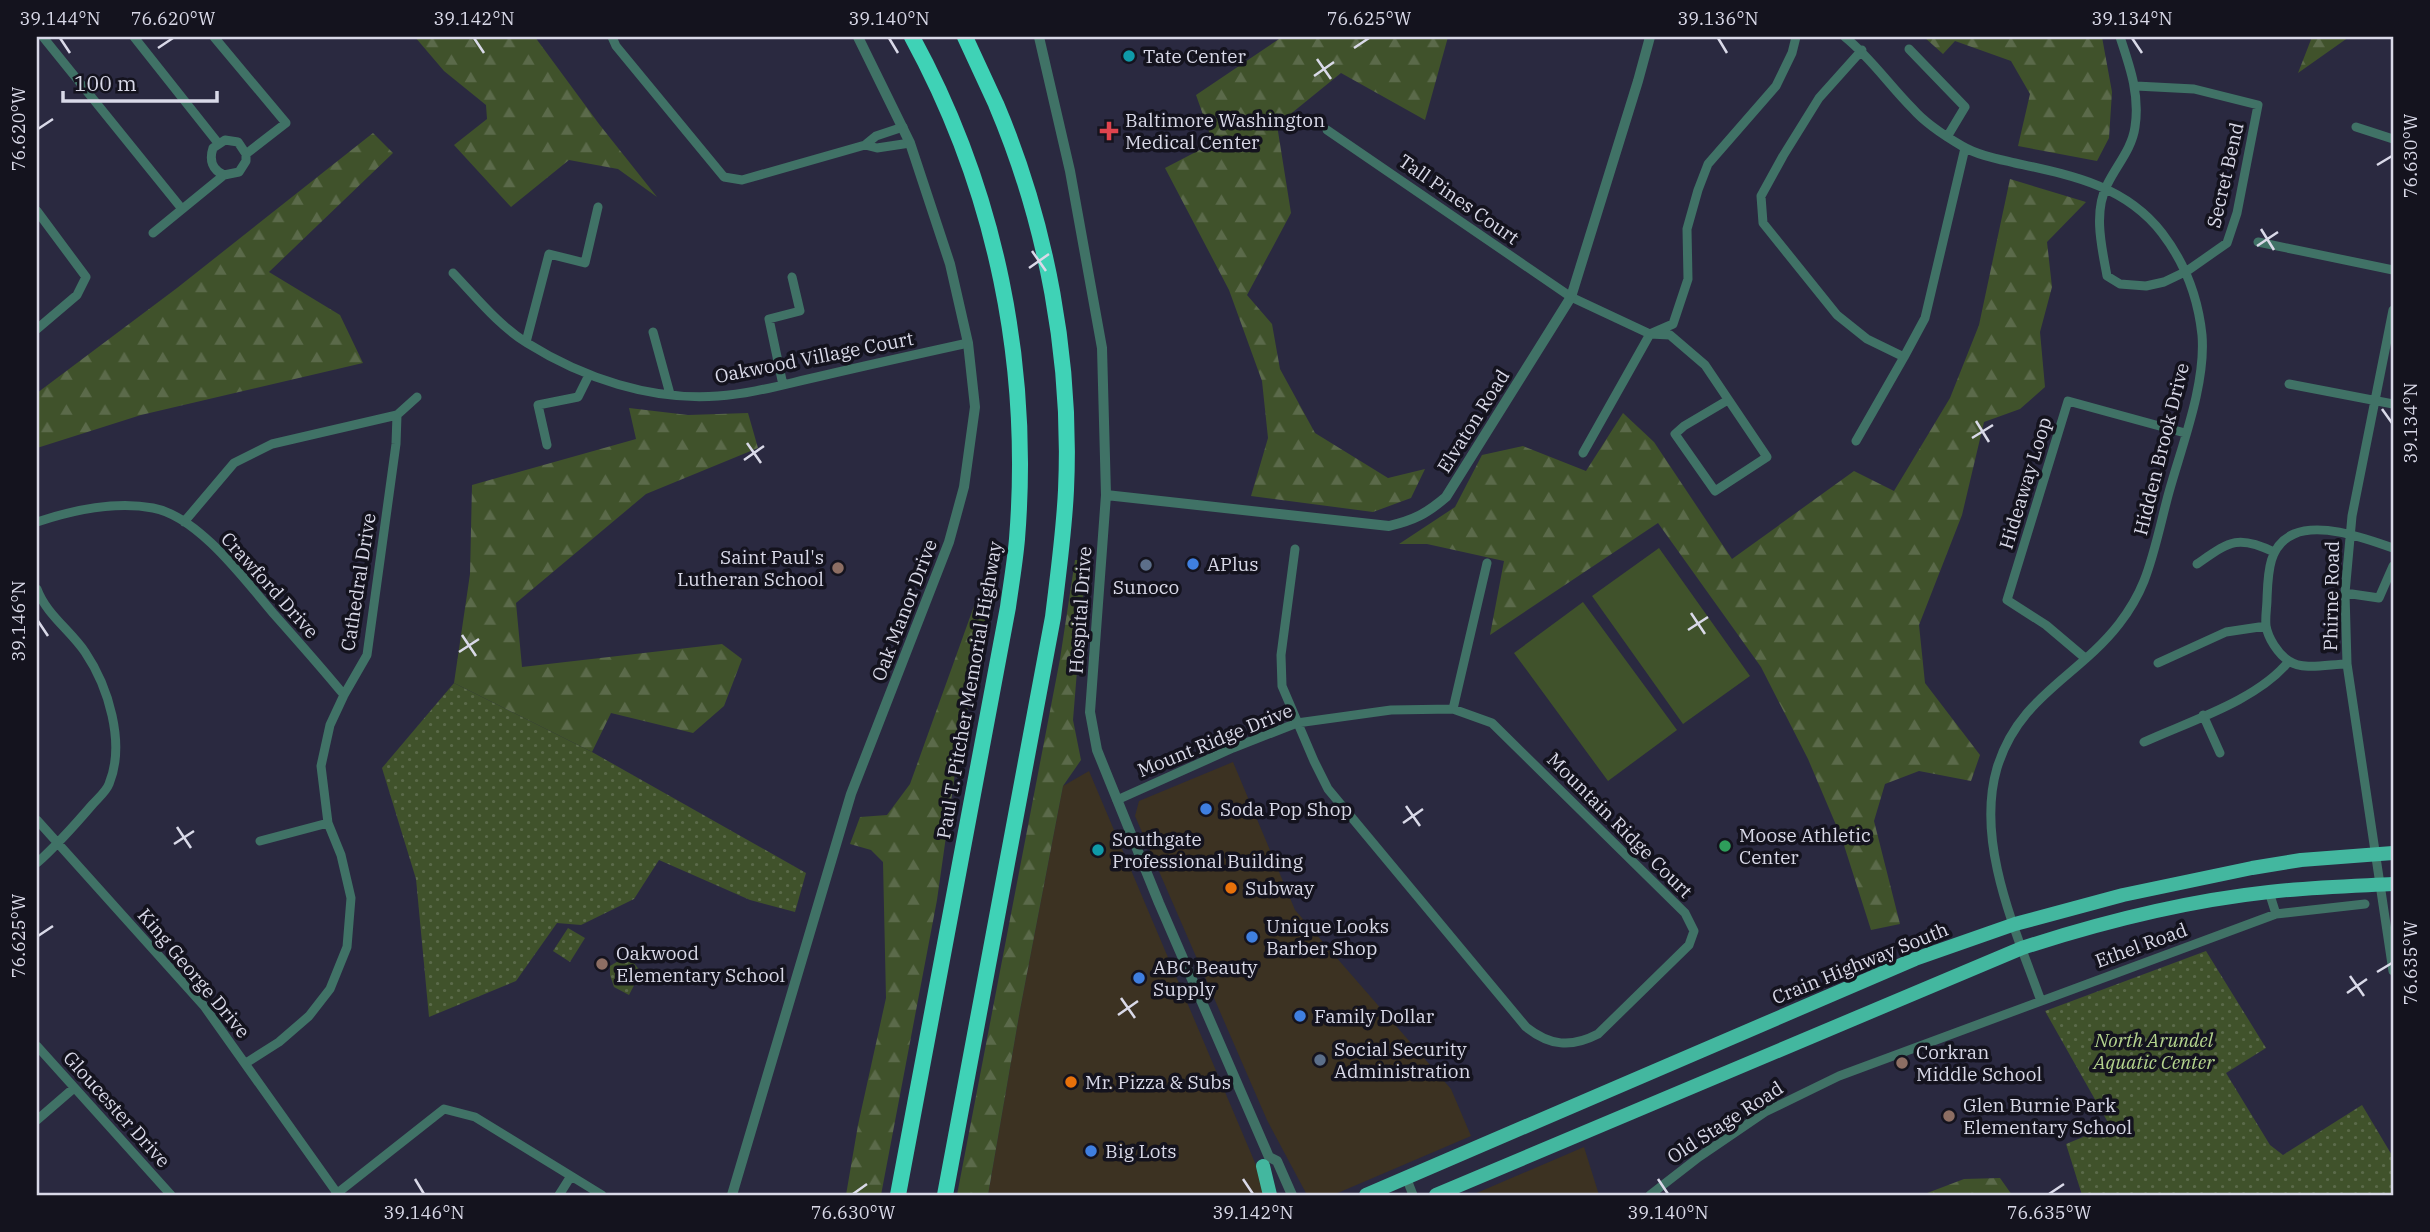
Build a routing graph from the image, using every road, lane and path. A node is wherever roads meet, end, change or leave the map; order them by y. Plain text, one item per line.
1 (43, 37) edge
2 (134, 37) edge
3 (214, 37) edge
4 (612, 37) edge
5 (858, 37) edge
6 (910, 37) edge
7 (965, 37) edge
8 (1039, 37) edge
9 (1650, 37) edge
10 (1796, 37) edge
11 (1845, 37) edge
12 (2120, 37) edge
13 (1909, 49) dead end
14 (1862, 50) junction
15 (2136, 86) junction
16 (903, 127) junction
17 (2356, 127) dead end
18 (1327, 130) dead end
19 (1947, 137) junction
20 (2393, 139) edge
21 (218, 143) junction
22 (910, 143) junction
23 (865, 145) junction
24 (1965, 148) junction
25 (246, 154) junction
26 (225, 175) junction
27 (2105, 187) junction
28 (598, 207) dead end
29 (182, 209) junction
30 (37, 211) edge
31 (153, 233) dead end
32 (2258, 242) dead end
33 (2393, 270) edge
34 (2187, 271) junction
35 (453, 273) dead end
36 (792, 277) dead end
37 (1571, 298) junction
38 (2393, 310) edge
39 (37, 329) edge
40 (653, 332) dead end
41 (1650, 334) junction
42 (526, 342) junction
43 (968, 343) junction
44 (1904, 357) junction
45 (589, 375) junction
46 (2289, 384) dead end
47 (783, 385) junction
48 (670, 394) junction
49 (417, 397) dead end
50 (1728, 400) junction
51 (2375, 402) junction
52 (2393, 404) edge
53 (397, 415) junction
54 (2185, 433) junction
55 (1856, 441) dead end
56 (547, 445) dead end
57 (1583, 453) dead end
58 (1106, 495) junction
59 (37, 522) edge
60 (184, 522) junction
61 (2349, 534) junction
62 (2393, 548) edge
63 (1295, 549) dead end
64 (2274, 552) junction
65 (1487, 563) dead end
66 (2197, 564) dead end
67 (2393, 566) edge
68 (37, 589) edge
69 (2345, 593) junction
70 (2266, 626) junction
71 (2085, 658) junction
72 (2288, 661) junction
73 (2158, 663) dead end
74 (2347, 664) junction
75 (344, 695) junction
76 (1453, 709) junction
77 (2203, 715) junction
78 (1297, 723) junction
79 (2144, 742) dead end
80 (2220, 752) dead end
81 (1117, 800) junction
82 (37, 820) edge
83 (328, 822) junction
84 (260, 841) dead end
85 (59, 844) junction
86 (2393, 853) edge
87 (2374, 855) junction
88 (37, 863) edge
89 (2386, 884) edge
90 (2269, 892) junction
91 (2365, 904) dead end
92 (2276, 914) junction
93 (2015, 924) junction
94 (2022, 948) junction
95 (2393, 971) edge
96 (2041, 1001) junction
97 (2018, 1010) joint
98 (37, 1046) edge
99 (246, 1063) junction
100 (74, 1088) junction
101 (37, 1120) edge
102 (1266, 1162) junction
103 (571, 1176) junction
104 (1406, 1177) junction
105 (336, 1194) edge
106 (171, 1195) edge
107 (558, 1195) edge
108 (602, 1195) edge
109 (732, 1195) edge
110 (898, 1195) edge
111 (945, 1195) edge
112 (1273, 1195) edge
113 (1292, 1195) edge
114 (1366, 1195) edge
115 (1413, 1195) edge
116 (1436, 1195) edge
117 (1650, 1195) edge

1 - 29 street
2 - 21 street
3 - 25 street
4 - 23 street
5 - 16 street, Oak Manor Drive
6 - 110 highway, Paul T. Pitcher Memorial Highway
7 - 111 highway
8 - 58 street, Hospital Drive
9 - 37 street, Elvaton Road
10 - 41 street
11 - 14 street, Hidden Brook Drive
12 - 15 street
13 - 19 street
14 - 19 street, Hidden Brook Drive
14 - 44 street
15 - 27 street
15 - 34 street, Secret Bend
16 - 22 street, Oak Manor Drive
16 - 23 street
17 - 20 street
18 - 37 street, Tall Pines Court
19 - 24 street, Hidden Brook Drive
21 - 25 street
21 - 26 street
22 - 23 street
22 - 43 street, Oak Manor Drive
24 - 27 street, Hidden Brook Drive
24 - 44 street
25 - 26 street
26 - 29 street
27 - 34 street, Hidden Brook Drive
27 - 34 street
28 - 42 street
29 - 31 street
30 - 39 street
32 - 33 street
34 - 54 street, Hidden Brook Drive
35 - 42 street, Oakwood Village Court
36 - 47 street
37 - 41 street, Tall Pines Court
37 - 58 street, Elvaton Road
38 - 51 street, Phirne Road
40 - 48 street
41 - 50 street, Tall Pines Court
41 - 57 street
42 - 45 street, Oakwood Village Court
43 - 47 street, Oakwood Village Court
43 - 109 street, Oak Manor Drive
44 - 55 street
45 - 48 street, Oakwood Village Court
45 - 56 street
46 - 51 street
47 - 48 street, Oakwood Village Court
49 - 53 street
50 - 50 street, Tall Pines Court
51 - 52 street
51 - 61 street, Phirne Road
53 - 60 street
53 - 75 street, Cathedral Drive
54 - 71 street, Hidden Brook Drive
54 - 71 street, Hideaway Loop
58 - 81 street, Hospital Drive
59 - 60 street, Crawford Drive
60 - 75 street, Crawford Drive
61 - 62 street
61 - 64 street
61 - 69 street, Phirne Road
63 - 78 street, Mountain Ridge Court
64 - 66 street
64 - 70 street
65 - 76 street
67 - 69 street
68 - 85 street
69 - 74 street, Phirne Road
70 - 72 street
70 - 73 street
71 - 93 street, Hidden Brook Drive
72 - 74 street
72 - 77 street
74 - 87 street, Phirne Road
75 - 83 street, Cathedral Drive
76 - 78 street, Mount Ridge Drive
76 - 78 street, Mountain Ridge Court
77 - 79 street
77 - 80 street
78 - 81 street, Mount Ridge Drive
81 - 102 street, Hospital Drive
82 - 85 street, King George Drive
83 - 84 street
83 - 99 street, Cathedral Drive
85 - 88 street
85 - 99 street, King George Drive
86 - 87 main road, Crain Highway South
87 - 89 street, Phirne Road
87 - 93 main road, Crain Highway South
89 - 90 main road
89 - 95 street, Phirne Road
90 - 92 street
90 - 94 main road
91 - 92 street, Ethel Road
92 - 96 street, Ethel Road
93 - 94 street, Hidden Brook Drive
93 - 104 main road, Crain Highway South
94 - 96 street, Hidden Brook Drive
94 - 116 main road
96 - 97 street, Ethel Road
97 - 117 street, Old Stage Road
98 - 100 street, Gloucester Drive
99 - 105 street, King George Drive
100 - 101 street
100 - 106 street, Gloucester Drive
102 - 112 main road
102 - 113 street, Hospital Drive
103 - 105 street
103 - 107 street
103 - 108 street
104 - 114 main road, Crain Highway South
104 - 115 street

